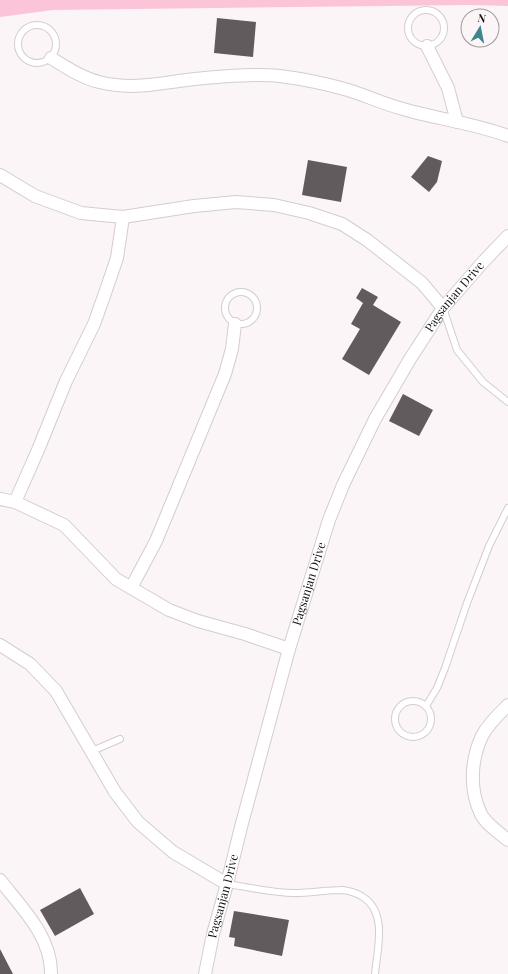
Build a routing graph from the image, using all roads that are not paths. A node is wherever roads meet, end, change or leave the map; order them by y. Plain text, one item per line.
1 (427, 46) junction
2 (51, 58) junction
3 (456, 122) junction
4 (508, 136) edge
5 (0, 175) edge
6 (123, 218) junction
7 (508, 236) edge
8 (443, 308) junction
9 (235, 324) junction
10 (508, 402) edge
11 (0, 499) edge
12 (15, 502) junction
13 (508, 508) edge
14 (131, 588) junction
15 (0, 645) edge
16 (290, 649) junction
17 (508, 705) edge
18 (426, 706) junction
19 (120, 739) dead end
20 (92, 751) junction
21 (508, 840) edge
22 (0, 880) edge
23 (227, 884) junction
24 (51, 974) edge
25 (205, 974) edge
26 (375, 974) edge

1 - 1 lane
1 - 3 street
2 - 2 lane
2 - 3 street
3 - 4 street
5 - 6 street
6 - 8 street
6 - 12 street
7 - 8 street, Pagsanjan Drive
8 - 10 lane
8 - 16 street, Pagsanjan Drive
9 - 9 lane
9 - 14 street
11 - 12 street
12 - 14 street
13 - 18 lane
14 - 16 street
15 - 20 street
16 - 23 street, Pagsanjan Drive
17 - 21 street
18 - 18 lane
19 - 20 lane
20 - 23 street
22 - 24 street
23 - 25 street, Pagsanjan Drive
23 - 26 lane

